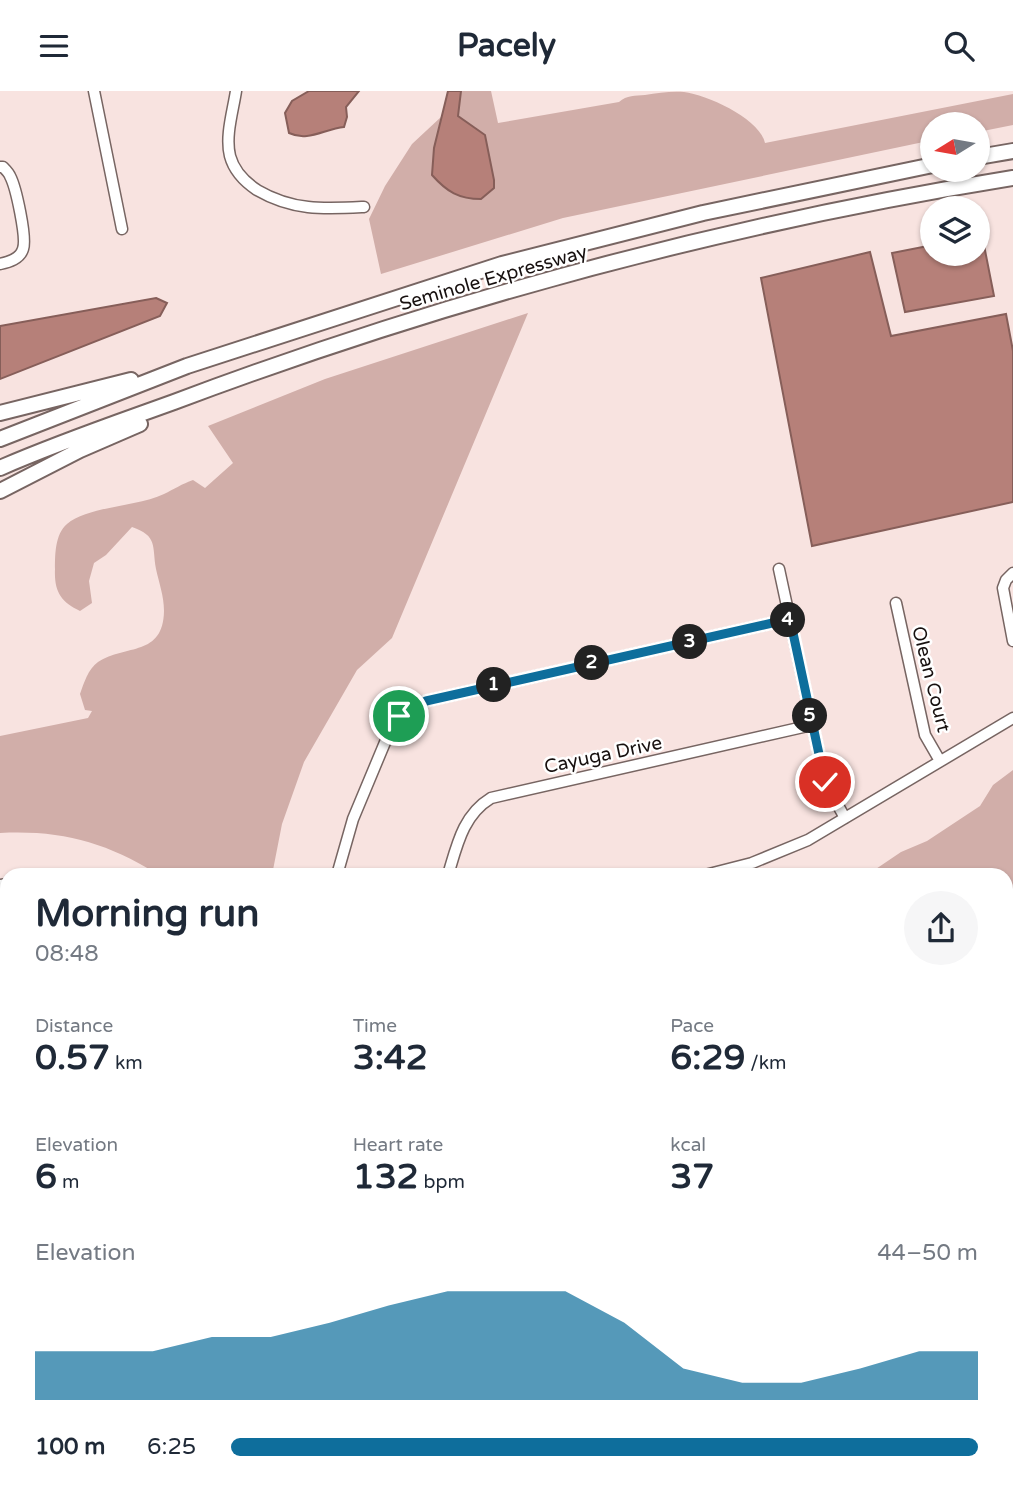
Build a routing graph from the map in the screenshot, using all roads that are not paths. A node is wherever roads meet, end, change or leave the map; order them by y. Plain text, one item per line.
1 (94, 91) edge
2 (236, 91) edge
3 (1013, 151) edge
4 (990, 155) edge
5 (0, 167) edge
6 (920, 168) edge
7 (1013, 178) edge
8 (363, 207) dead end
9 (122, 229) dead end
10 (0, 264) edge
11 (368, 333) junction
12 (187, 366) junction
13 (0, 413) edge
14 (0, 439) edge
15 (0, 468) edge
16 (0, 491) edge
17 (779, 569) dead end
18 (1013, 573) edge
19 (896, 603) dead end
20 (790, 619) junction
21 (1013, 641) edge
22 (1013, 718) edge
23 (812, 725) junction
24 (940, 761) junction
25 (845, 818) junction
26 (339, 868) edge
27 (450, 868) edge
28 (732, 868) edge

1 - 9 street
2 - 8 street
3 - 4 highway
5 - 10 street
6 - 12 highway, Seminole Expressway
7 - 11 highway, Seminole Expressway
11 - 15 highway, Seminole Expressway
11 - 16 highway
12 - 13 highway
12 - 14 highway, Seminole Expressway
17 - 20 street
18 - 21 street
19 - 24 street, Olean Court
20 - 23 street
20 - 26 street
22 - 24 street
23 - 25 street
23 - 27 street, Cayuga Drive
24 - 25 street
25 - 28 street

